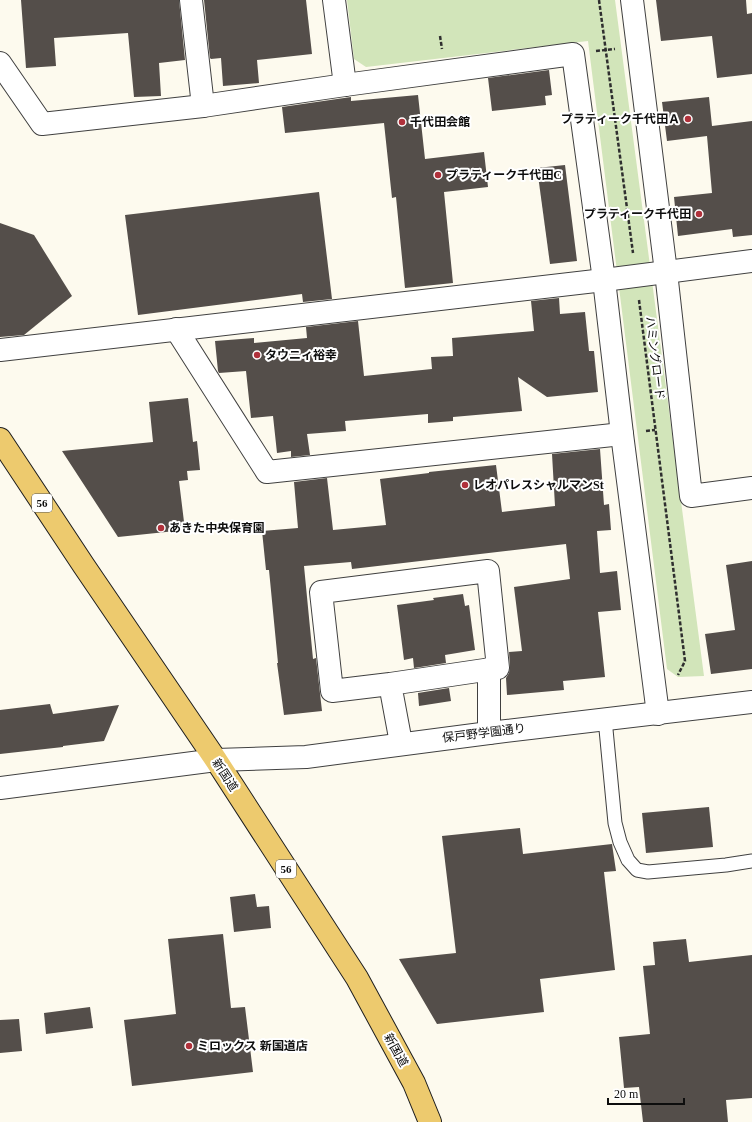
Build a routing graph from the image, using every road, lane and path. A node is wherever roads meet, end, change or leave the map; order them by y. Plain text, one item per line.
1 (191, 0) edge
2 (334, 0) edge
3 (599, 0) edge
4 (632, 0) edge
5 (638, 46) junction
6 (606, 50) junction
7 (573, 54) junction
8 (0, 63) edge
9 (345, 85) junction
10 (203, 106) junction
11 (752, 261) edge
12 (666, 272) junction
13 (636, 276) junction
14 (604, 280) junction
15 (176, 329) junction
16 (0, 350) edge
17 (622, 434) junction
18 (0, 439) edge
19 (752, 488) edge
20 (489, 669) junction
21 (677, 676) dead end
22 (390, 684) junction
23 (752, 702) edge
24 (658, 714) junction
25 (605, 720) junction
26 (489, 732) junction
27 (401, 744) junction
28 (216, 760) junction
29 (0, 788) edge
30 (752, 861) edge
31 (430, 1122) edge

1 - 10 street
2 - 9 street
3 - 6 path, ハミングロード
4 - 5 street
5 - 6 path
5 - 12 street
6 - 7 path
6 - 13 path, ハミングロード
7 - 9 street
7 - 14 street
8 - 10 street
9 - 10 street
11 - 12 street
12 - 13 street
12 - 19 street
13 - 14 street
13 - 21 path, ハミングロード
14 - 15 street
14 - 17 street
15 - 16 street
15 - 17 street
17 - 24 street
18 - 28 main road, 新国道 / 56
20 - 22 street
20 - 22 street
20 - 26 street
22 - 27 street
23 - 24 street, 保戸野学園通り
24 - 25 street, 保戸野学園通り
25 - 26 street, 保戸野学園通り
25 - 30 lane
26 - 27 street, 保戸野学園通り
27 - 28 street, 保戸野学園通り
28 - 29 street, 保戸野学園通り
28 - 31 main road, 新国道 / 56

